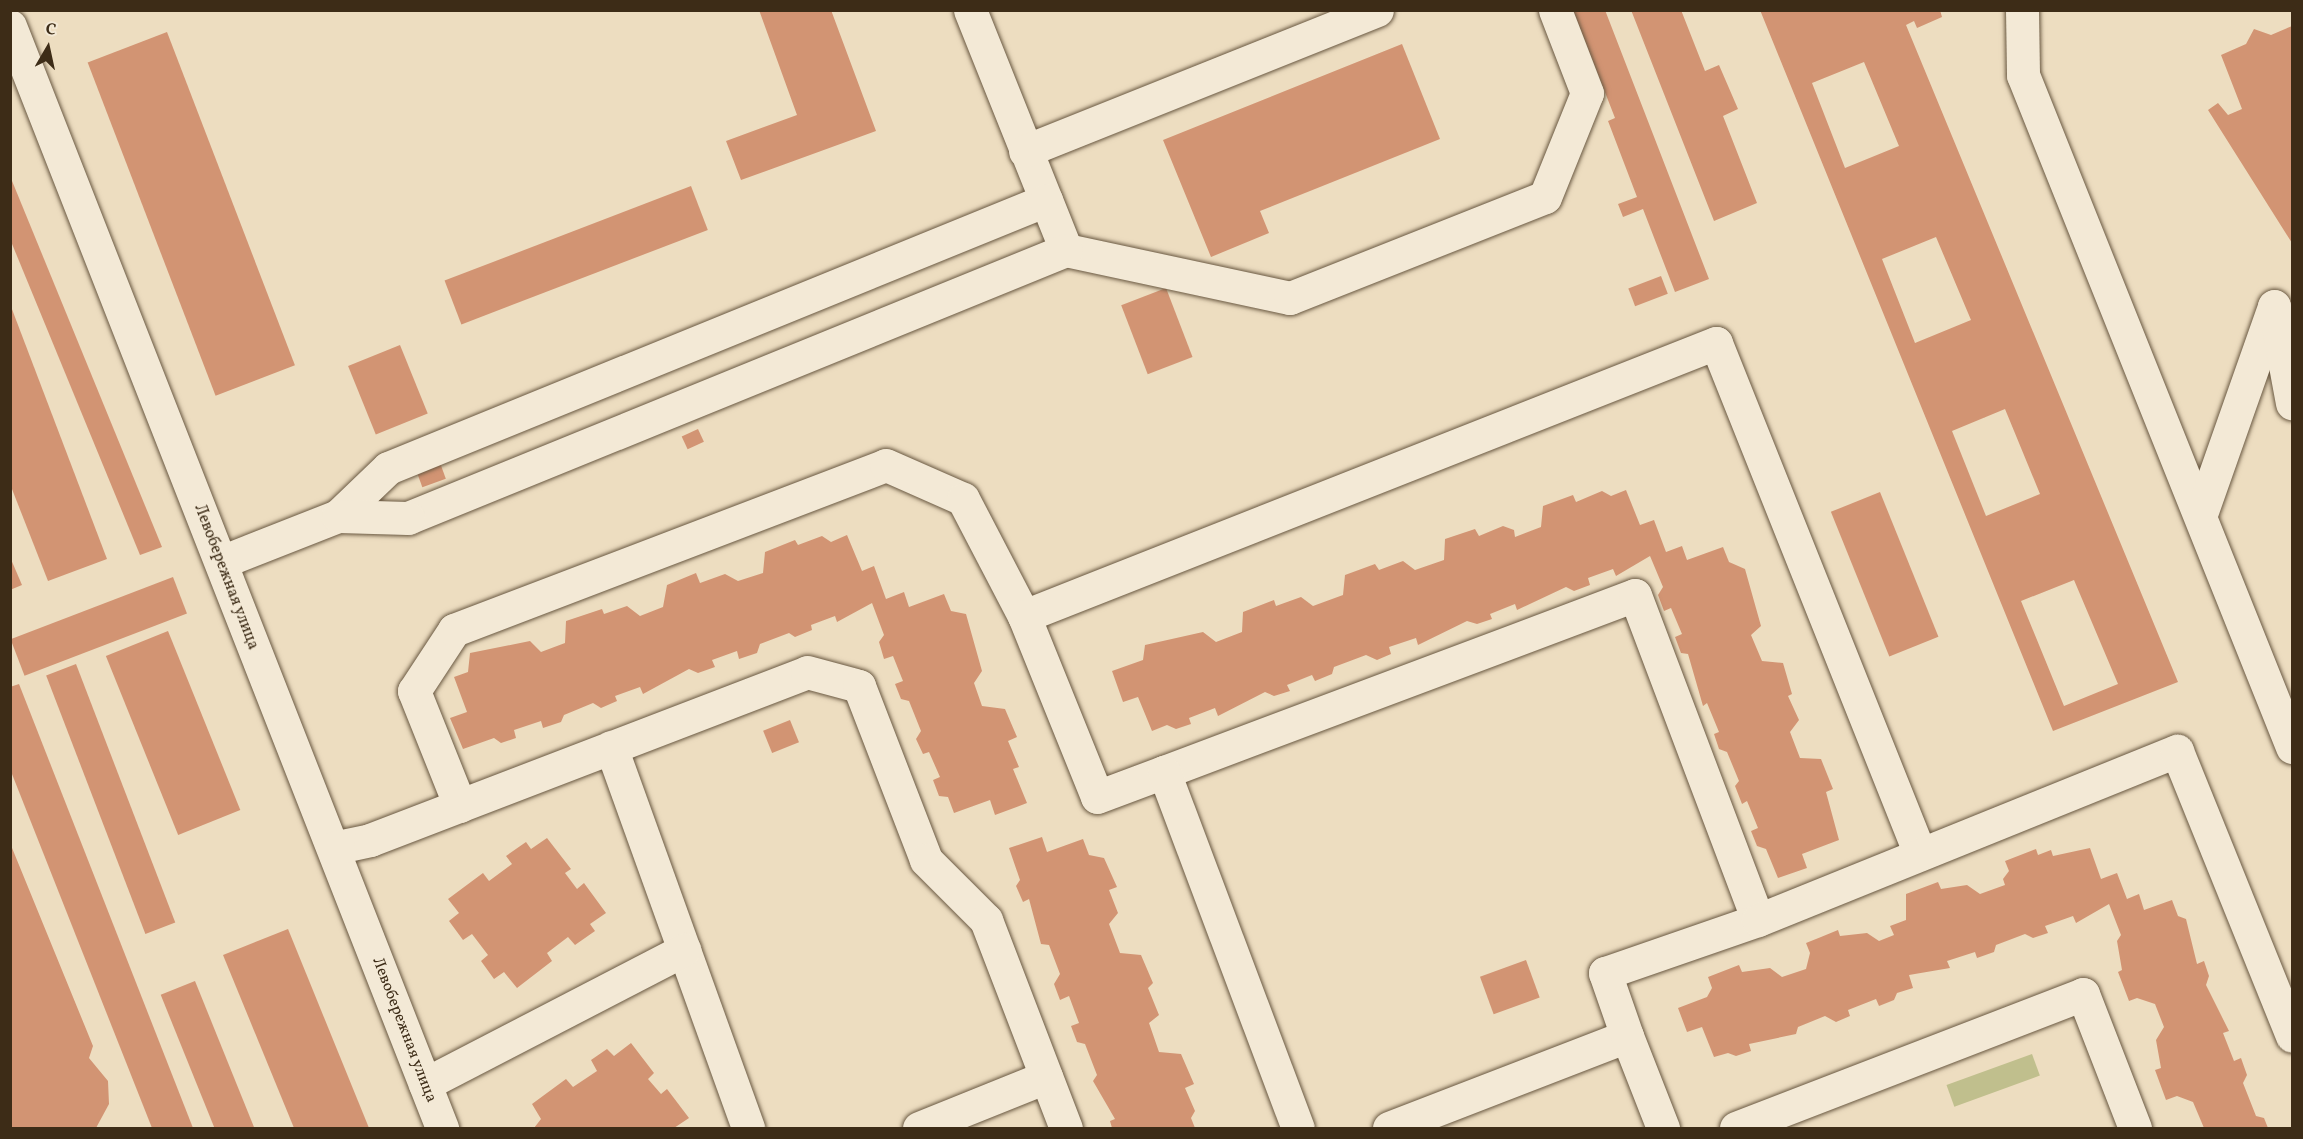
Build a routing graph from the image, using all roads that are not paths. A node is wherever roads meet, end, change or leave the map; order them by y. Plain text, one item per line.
1 (969, 10) edge
2 (1377, 10) edge
3 (1555, 10) edge
4 (2022, 10) edge
5 (10, 26) edge
6 (1024, 151) junction
7 (1046, 200) junction
8 (1066, 250) junction
9 (2292, 403) edge
10 (2202, 511) junction
11 (338, 516) junction
12 (221, 562) junction
13 (1024, 616) junction
14 (611, 747) junction
15 (2292, 747) edge
16 (1164, 772) junction
17 (460, 806) junction
18 (333, 848) junction
19 (1920, 854) junction
20 (1758, 920) junction
21 (684, 950) junction
22 (1627, 1036) junction
23 (2292, 1036) edge
24 (1046, 1077) junction
25 (425, 1084) junction
26 (442, 1128) edge
27 (748, 1128) edge
28 (919, 1128) edge
29 (1066, 1128) edge
30 (1298, 1128) edge
31 (1389, 1128) edge
32 (1663, 1128) edge
33 (1736, 1128) edge
34 (2135, 1128) edge

1 - 6 street
2 - 6 street
3 - 8 street
4 - 10 street
5 - 12 street, Левобережная улица
6 - 7 street
7 - 8 street
7 - 11 street
8 - 11 street
9 - 10 street
10 - 15 street
11 - 12 street
12 - 18 street, Левобережная улица
13 - 16 street
13 - 17 street
13 - 19 street
14 - 17 street
14 - 21 street
14 - 24 street
16 - 20 street
16 - 30 street
17 - 18 street
18 - 25 street, Левобережная улица
19 - 20 street
19 - 23 street
20 - 22 street
21 - 25 street
21 - 27 street
22 - 31 street
22 - 32 street
24 - 28 street
24 - 29 street
25 - 26 street, Левобережная улица
33 - 34 street

